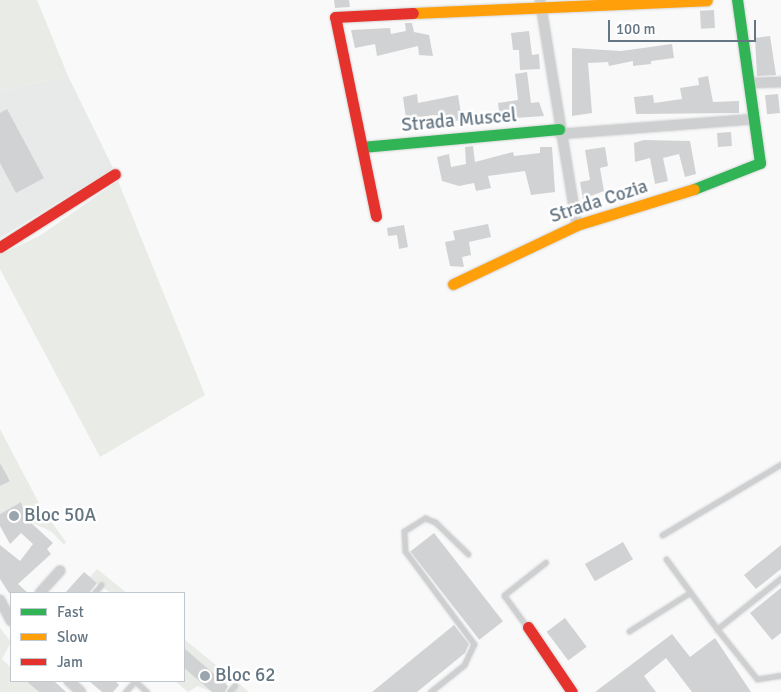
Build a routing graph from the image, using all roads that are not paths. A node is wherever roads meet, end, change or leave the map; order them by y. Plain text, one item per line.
1 (708, 0) edge
2 (737, 0) edge
3 (541, 4) edge
4 (781, 82) edge
5 (749, 83) junction
6 (754, 119) junction
7 (560, 132) junction
8 (362, 147) junction
9 (116, 174) dead end
10 (376, 216) dead end
11 (576, 225) junction
12 (0, 247) edge
13 (453, 284) dead end
14 (781, 464) edge
15 (662, 536) dead end
16 (468, 554) dead end
17 (666, 559) dead end
18 (546, 562) dead end
19 (60, 571) dead end
20 (781, 578) edge
21 (101, 585) dead end
22 (41, 592) edge
23 (95, 592) edge
24 (689, 593) junction
25 (0, 600) edge
26 (10, 615) edge
27 (528, 627) joint
28 (717, 630) junction
29 (629, 631) dead end
30 (781, 676) edge
31 (70, 682) edge
32 (134, 682) edge
33 (136, 682) edge
34 (235, 685) dead end
35 (81, 692) edge
36 (125, 692) edge
37 (148, 692) edge
38 (229, 692) edge
39 (430, 692) edge
40 (572, 692) edge

1 - 3 street
2 - 5 street
3 - 7 street
3 - 8 street
4 - 5 street
5 - 6 street
6 - 7 street, Strada Muscel
6 - 11 street, Strada Cozia
7 - 8 street, Strada Muscel
7 - 11 street
8 - 10 street
9 - 12 street
11 - 13 street, Strada Cozia
14 - 15 lane
16 - 39 lane
17 - 24 lane
18 - 27 lane
19 - 22 street
20 - 28 lane
21 - 23 lane
24 - 28 lane
24 - 29 lane
25 - 26 street
27 - 40 street
28 - 30 lane
31 - 35 street
32 - 36 lane
33 - 37 lane
34 - 38 lane

